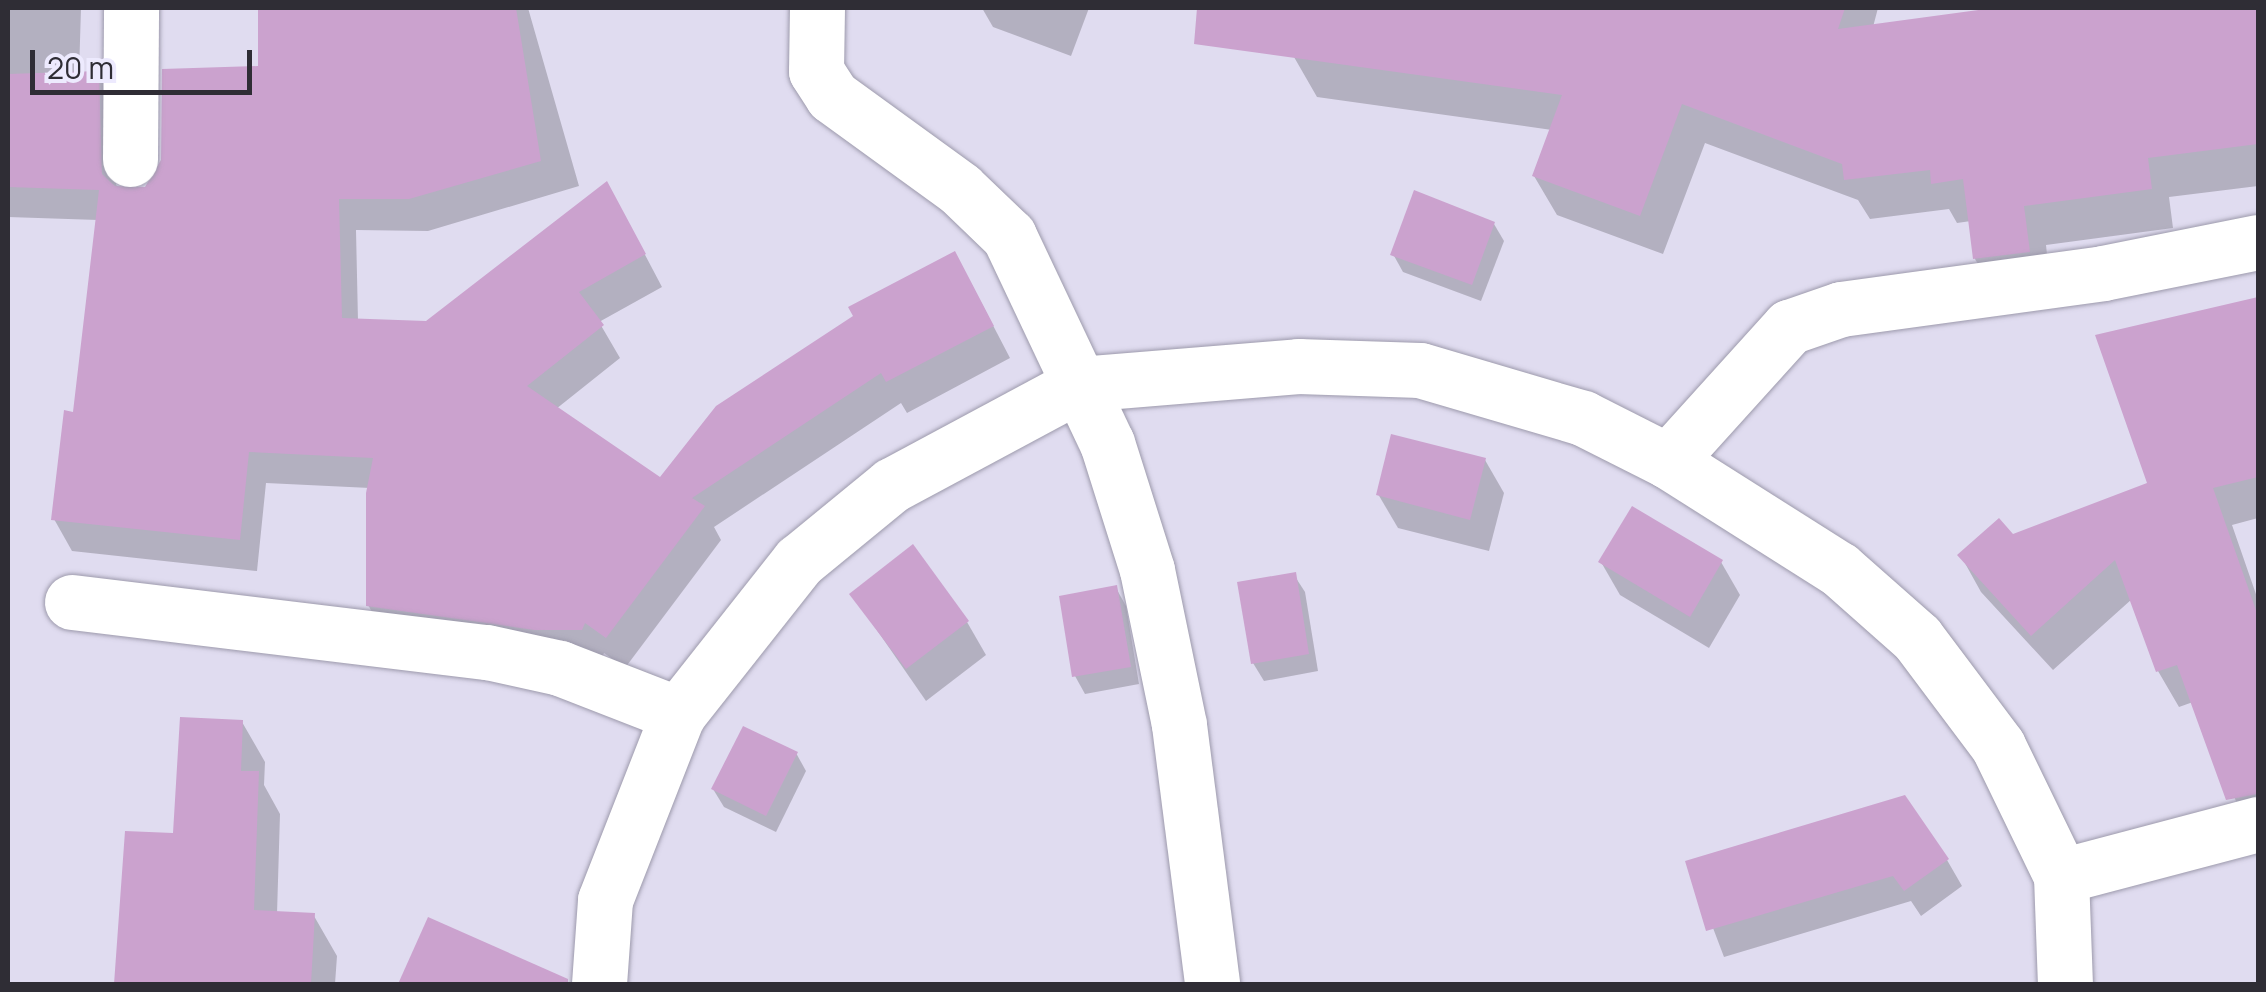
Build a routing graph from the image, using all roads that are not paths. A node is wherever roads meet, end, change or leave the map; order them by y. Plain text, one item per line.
1 (131, 8) edge
2 (818, 8) edge
3 (130, 159) dead end
4 (2258, 242) edge
5 (1080, 384) junction
6 (1668, 461) junction
7 (72, 602) dead end
8 (678, 714) junction
9 (2258, 824) edge
10 (2061, 876) junction
11 (599, 984) edge
12 (1212, 984) edge
13 (2066, 984) edge

1 - 3 street
2 - 5 street
4 - 6 street
5 - 6 street
5 - 8 street
5 - 12 street
6 - 10 street
7 - 8 street
8 - 11 street
9 - 10 street
10 - 13 street

